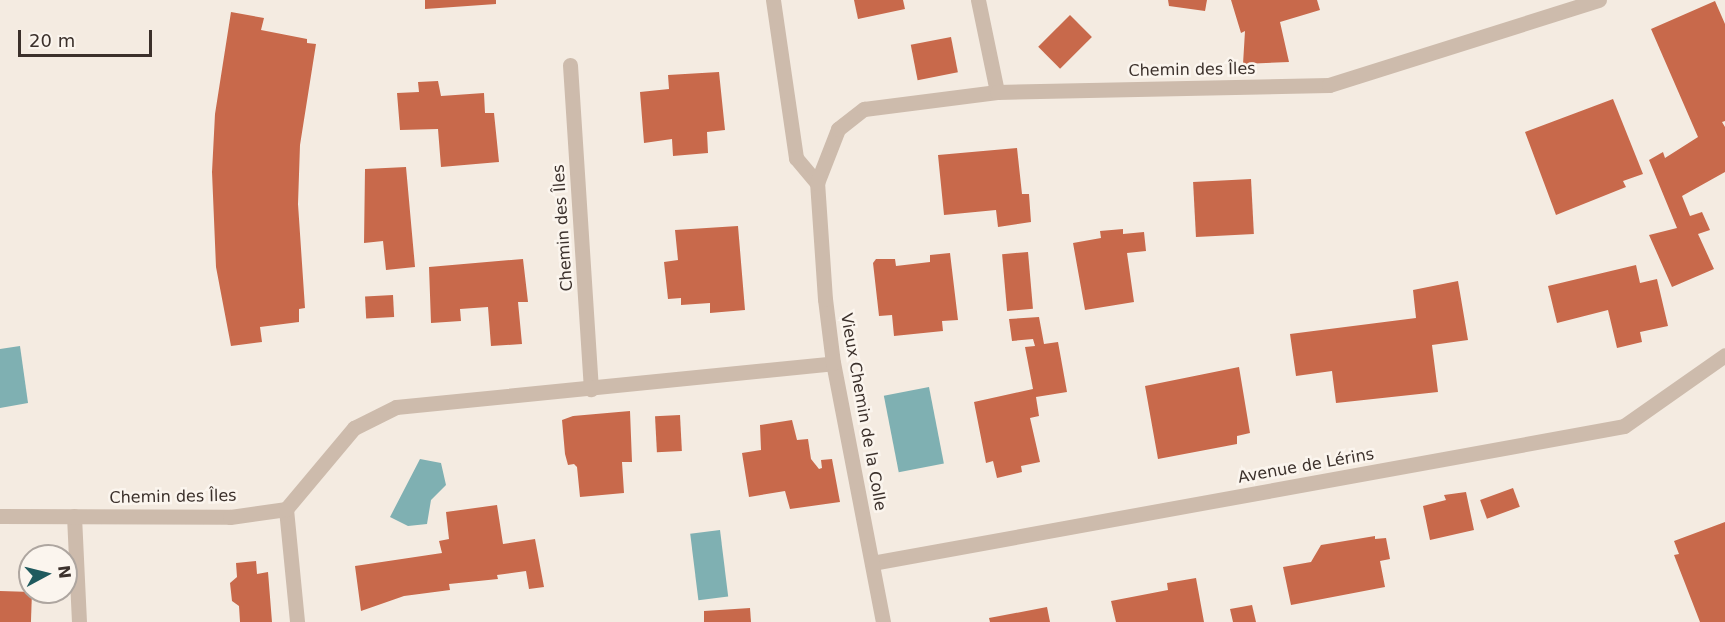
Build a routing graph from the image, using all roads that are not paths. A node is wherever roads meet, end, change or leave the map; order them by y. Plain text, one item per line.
1 (773, 0) edge
2 (978, 0) edge
3 (1599, 0) edge
4 (570, 65) dead end
5 (997, 92) junction
6 (817, 183) junction
7 (1725, 355) edge
8 (833, 363) junction
9 (591, 389) junction
10 (285, 508) junction
11 (0, 516) edge
12 (74, 516) junction
13 (872, 563) junction
14 (79, 622) edge
15 (297, 622) edge
16 (882, 622) edge

1 - 6 street
2 - 5 street
3 - 5 street, Chemin des Îles
4 - 9 street, Chemin des Îles
5 - 6 street, Chemin des Îles
6 - 8 street, Vieux Chemin de la Colle
7 - 13 street, Avenue de Lérins
8 - 9 street
8 - 13 street, Vieux Chemin de la Colle
9 - 10 street
10 - 12 street, Chemin des Îles
10 - 15 street
11 - 12 street, Chemin des Îles
12 - 14 street
13 - 16 street, Vieux Chemin de la Colle

